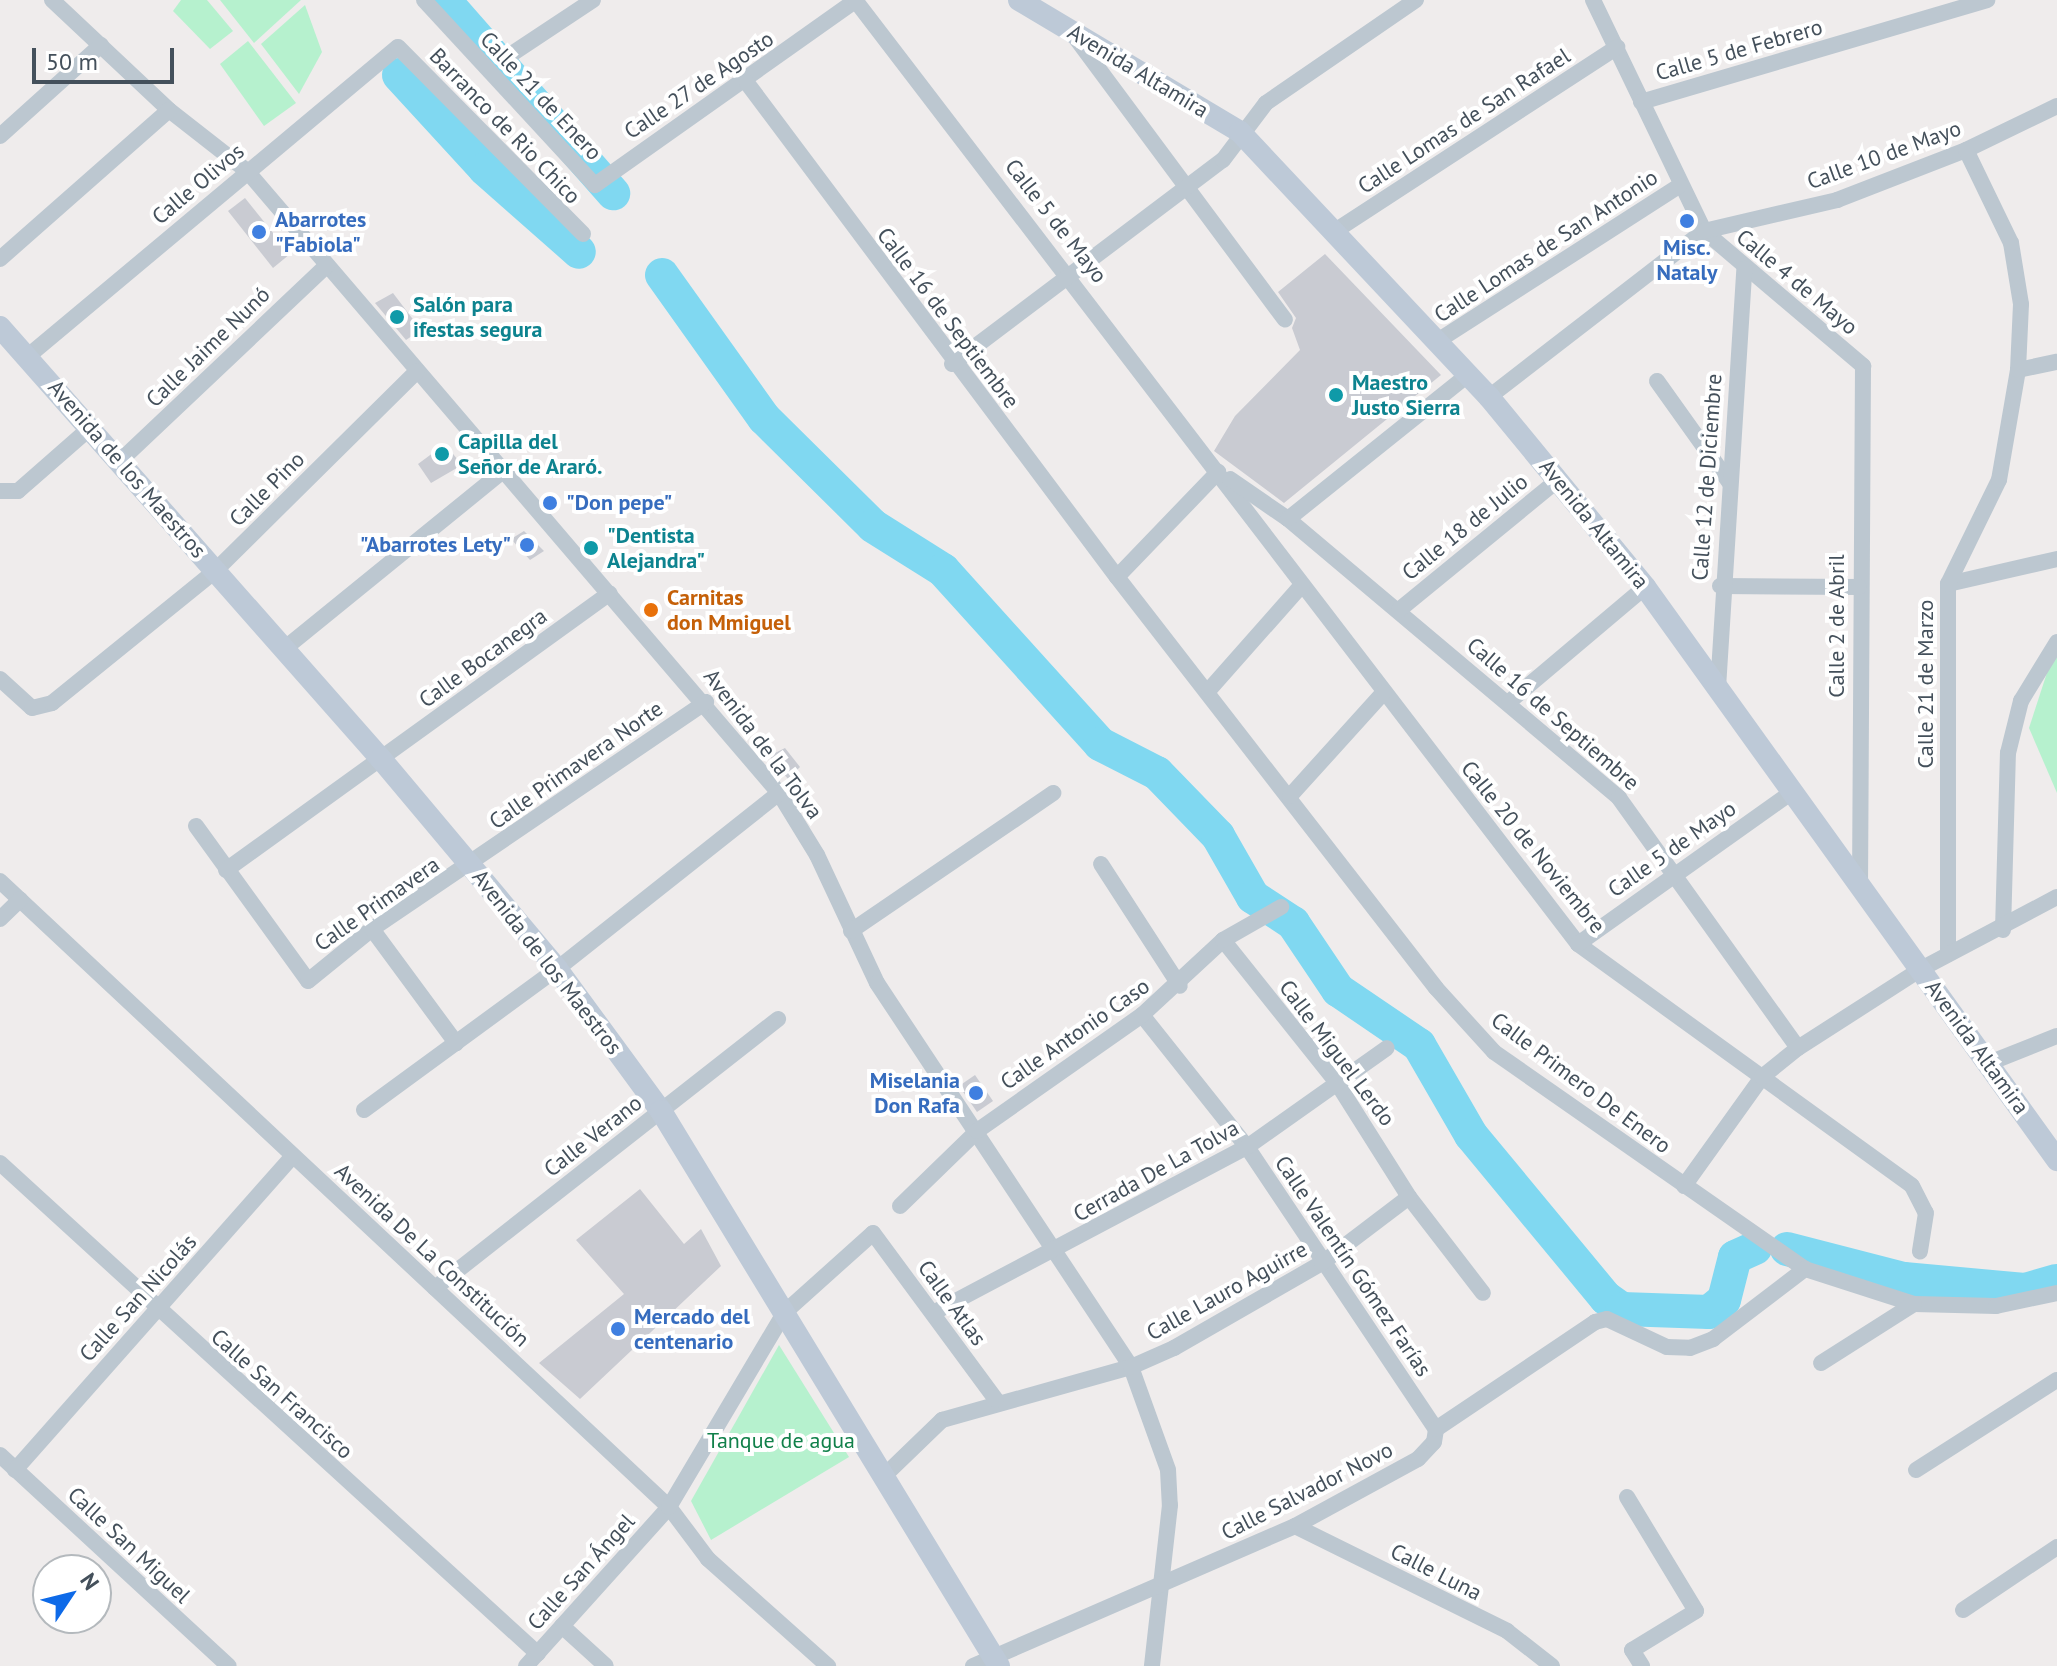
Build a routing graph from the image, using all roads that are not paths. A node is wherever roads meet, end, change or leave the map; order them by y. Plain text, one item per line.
1 (52, 0) edge
2 (424, 0) edge
3 (593, 0) edge
4 (855, 0) edge
5 (1019, 0) edge
6 (1416, 0) edge
7 (1593, 0) edge
8 (1987, 0) edge
9 (1071, 32) junction
10 (101, 45) junction
11 (398, 47) joint
12 (1617, 47) junction
13 (507, 57) dead end
14 (747, 83) junction
15 (1641, 102) junction
16 (2057, 106) edge
17 (169, 110) junction
18 (1240, 132) junction
19 (0, 136) edge
20 (1966, 150) junction
21 (247, 171) junction
22 (600, 180) joint
23 (1679, 186) junction
24 (1184, 187) junction
25 (1335, 231) junction
26 (1704, 231) junction
27 (583, 234) dead end
28 (0, 259) edge
29 (327, 265) junction
30 (1744, 269) junction
31 (1069, 273) junction
32 (1285, 320) dead end
33 (0, 327) edge
34 (1436, 342) junction
35 (27, 357) junction
36 (2057, 362) edge
37 (952, 364) junction
38 (1863, 366) joint
39 (2018, 370) junction
40 (417, 371) junction
41 (1468, 375) junction
42 (1657, 381) dead end
43 (1489, 397) junction
44 (91, 427) junction
45 (120, 461) junction
46 (503, 471) junction
47 (1218, 472) junction
48 (1559, 479) junction
49 (1729, 482) junction
50 (0, 491) edge
51 (1288, 519) junction
52 (2057, 559) edge
53 (216, 570) junction
54 (1117, 577) junction
55 (1948, 584) junction
56 (1302, 585) junction
57 (1720, 586) junction
58 (1645, 587) junction
59 (1859, 587) junction
60 (610, 593) junction
61 (1399, 610) junction
62 (2057, 642) edge
63 (284, 649) junction
64 (0, 679) edge
65 (1718, 688) junction
66 (1209, 690) junction
67 (1383, 693) junction
68 (706, 702) junction
69 (1509, 702) junction
70 (381, 759) junction
71 (1792, 792) junction
72 (779, 793) junction
73 (1053, 793) dead end
74 (1290, 796) junction
75 (196, 826) dead end
76 (472, 864) junction
77 (1101, 864) dead end
78 (226, 870) junction
79 (1675, 873) junction
80 (0, 881) edge
81 (1860, 886) junction
82 (2057, 897) edge
83 (20, 900) junction
84 (1281, 907) dead end
85 (0, 919) edge
86 (372, 929) junction
87 (2003, 930) junction
88 (851, 931) junction
89 (1223, 940) junction
90 (1578, 944) junction
91 (1948, 954) junction
92 (557, 969) junction
93 (1921, 969) junction
94 (1180, 986) junction
95 (1142, 1015) junction
96 (778, 1019) dead end
97 (2057, 1036) edge
98 (456, 1043) junction
99 (1387, 1048) dead end
100 (1798, 1048) junction
101 (1989, 1063) junction
102 (1762, 1077) junction
103 (1337, 1083) junction
104 (364, 1110) dead end
105 (661, 1111) junction
106 (977, 1131) junction
107 (1247, 1147) junction
108 (293, 1156) junction
109 (2057, 1160) edge
110 (0, 1163) edge
111 (1684, 1186) junction
112 (1409, 1197) junction
113 (900, 1206) dead end
114 (1057, 1249) junction
115 (1920, 1252) dead end
116 (1322, 1263) junction
117 (1805, 1269) junction
118 (435, 1288) junction
119 (1483, 1293) dead end
120 (2057, 1293) edge
121 (1914, 1304) junction
122 (156, 1311) junction
123 (785, 1312) junction
124 (933, 1313) junction
125 (1821, 1363) dead end
126 (1131, 1367) junction
127 (2057, 1380) edge
128 (996, 1400) junction
129 (1436, 1429) junction
130 (0, 1455) edge
131 (15, 1470) junction
132 (1916, 1470) dead end
133 (884, 1476) junction
134 (1627, 1497) dead end
135 (669, 1507) junction
136 (1295, 1526) junction
137 (2057, 1547) edge
138 (1160, 1586) junction
139 (1963, 1610) dead end
140 (562, 1626) junction
141 (532, 1660) edge
142 (989, 1664) edge
143 (229, 1666) edge
144 (606, 1666) edge
145 (828, 1666) edge
146 (1152, 1666) edge
147 (1552, 1666) edge
148 (1642, 1666) edge

1 - 10 street, Avenida de la Tolva
2 - 22 street, Calle 21 de Enero
3 - 13 street
4 - 14 street, Calle 27 de Agosto
4 - 31 street, Calle 5 de Mayo
5 - 9 main road, Avenida Altamira
6 - 18 street
7 - 12 street, Calle 4 de Mayo
8 - 15 street, Calle 5 de Febrero
9 - 18 main road, Avenida Altamira
9 - 24 street
10 - 17 street, Avenida de la Tolva
10 - 19 street
11 - 21 street, Calle Olivos
11 - 27 street, Barranco de Rio Chico
12 - 15 street, Calle 4 de Mayo
12 - 25 street, Calle Lomas de San Rafael
14 - 22 street, Calle 27 de Agosto
14 - 37 street, Calle 16 de Septiembre
15 - 23 street, Calle 4 de Mayo
16 - 20 street, Calle 10 de Mayo
17 - 21 street, Avenida de la Tolva
17 - 28 street
18 - 24 street
18 - 25 main road, Avenida Altamira
20 - 26 street, Calle 10 de Mayo
20 - 39 street, Calle 21 de Marzo
21 - 29 street, Avenida de la Tolva
21 - 35 street, Calle Olivos
23 - 26 street, Calle 4 de Mayo
23 - 34 street, Calle Lomas de San Antonio
24 - 31 street
24 - 32 street
25 - 34 main road, Avenida Altamira
26 - 30 street, Calle 4 de Mayo
26 - 43 street, Calle 10 de Mayo
29 - 40 street, Avenida de la Tolva
29 - 45 street, Calle Jaime Nunó
30 - 38 street, Calle 4 de Mayo
30 - 49 street, Calle 12 de Diciembre
31 - 37 street
31 - 47 street, Calle 5 de Mayo
33 - 35 main road, Avenida de los Maestros
34 - 41 main road, Avenida Altamira
35 - 44 main road, Avenida de los Maestros
36 - 39 street
37 - 54 street, Calle 16 de Septiembre
38 - 59 street, Calle 2 de Abril
39 - 55 street, Calle 21 de Marzo
40 - 46 street, Avenida de la Tolva
40 - 53 street, Calle Pino
41 - 43 main road, Avenida Altamira
41 - 51 street
42 - 49 street
43 - 48 main road, Avenida Altamira
44 - 45 main road, Avenida de los Maestros
44 - 50 street
45 - 53 main road, Avenida de los Maestros
46 - 60 street, Avenida de la Tolva
46 - 63 street
47 - 51 street, Calle 16 de Septiembre
47 - 54 street
47 - 56 street, Calle 20 de Noviembre
48 - 58 main road, Avenida Altamira
48 - 61 street, Calle 18 de Julio
49 - 57 street, Calle 12 de Diciembre
51 - 61 street, Calle 16 de Septiembre
52 - 55 street
53 - 63 main road, Avenida de los Maestros
53 - 64 street, Calle Pino
54 - 66 street, Calle Primero De Enero
55 - 91 street, Calle 21 de Marzo
56 - 66 street
56 - 67 street, Calle 20 de Noviembre
57 - 59 street
57 - 65 street, Calle 12 de Diciembre
58 - 65 main road, Avenida Altamira
58 - 69 street
59 - 81 street, Calle 2 de Abril
60 - 68 street, Avenida de la Tolva
60 - 70 street, Calle Bocanegra
61 - 69 street, Calle 16 de Septiembre
62 - 87 street
63 - 70 main road, Avenida de los Maestros
65 - 71 main road, Avenida Altamira
66 - 74 street, Calle Primero De Enero
67 - 74 street
67 - 90 street, Calle 20 de Noviembre
68 - 72 street, Avenida de la Tolva
68 - 76 street, Calle Primavera Norte
69 - 79 street, Calle 16 de Septiembre
70 - 76 main road, Avenida de los Maestros
70 - 78 street, Calle Bocanegra
71 - 79 street, Calle 5 de Mayo
71 - 81 main road, Avenida Altamira
72 - 88 street, Avenida de la Tolva
72 - 92 street
73 - 88 street
74 - 111 street, Calle Primero De Enero
75 - 78 street
76 - 86 street, Calle Primavera
76 - 92 main road, Avenida de los Maestros
77 - 94 street
78 - 86 street, Calle Primavera
79 - 90 street, Calle 5 de Mayo
79 - 100 street, Calle 16 de Septiembre
80 - 83 street, Avenida De La Constitución
81 - 93 main road, Avenida Altamira
82 - 87 street
83 - 85 street
83 - 108 street, Avenida De La Constitución
84 - 89 street, Calle Antonio Caso
86 - 98 street
87 - 91 street
88 - 106 street, Avenida de la Tolva
89 - 94 street, Calle Antonio Caso
89 - 103 street, Calle Miguel Lerdo
90 - 102 street, Calle 20 de Noviembre
91 - 93 street
92 - 98 street
92 - 105 main road, Avenida de los Maestros
93 - 100 street
93 - 101 main road, Avenida Altamira
94 - 95 street, Calle Antonio Caso
95 - 106 street, Calle Antonio Caso
95 - 107 street, Calle Valentín Gómez Farías
96 - 105 street, Calle Verano
97 - 101 street
98 - 104 street
99 - 103 street, Cerrada De La Tolva
100 - 102 street
101 - 109 main road, Avenida Altamira
102 - 111 street
102 - 115 street, Calle 20 de Noviembre
103 - 107 street, Cerrada De La Tolva
103 - 112 street, Calle Miguel Lerdo
105 - 118 street, Calle Verano
105 - 123 main road, Avenida de los Maestros
106 - 113 street, Calle Antonio Caso
106 - 114 street, Avenida de la Tolva
107 - 114 street, Cerrada De La Tolva
107 - 116 street, Calle Valentín Gómez Farías
108 - 118 street, Avenida De La Constitución
108 - 122 street, Calle San Nicolás
110 - 122 street, Calle San Francisco
111 - 117 street, Calle Primero De Enero
112 - 116 street, Calle Lauro Aguirre
112 - 119 street, Calle Miguel Lerdo
114 - 124 street, Cerrada De La Tolva
114 - 126 street, Avenida de la Tolva
116 - 126 street, Calle Lauro Aguirre
116 - 129 street, Calle Valentín Gómez Farías
117 - 121 street, Calle Primero De Enero
117 - 129 street, Calle Salvador Novo
118 - 135 street, Avenida De La Constitución
120 - 121 street, Calle Primero De Enero
121 - 125 street
122 - 131 street, Calle San Nicolás
122 - 141 street, Calle San Francisco
123 - 124 street, Calle Atlas
123 - 133 main road, Avenida de los Maestros
123 - 135 street
124 - 128 street, Calle Atlas
126 - 128 street, Calle Lauro Aguirre
126 - 138 street, Avenida de la Tolva
127 - 132 street
128 - 133 street, Calle Lauro Aguirre
129 - 136 street, Calle Salvador Novo
130 - 131 street, Calle San Miguel
131 - 143 street, Calle San Miguel
133 - 142 main road, Avenida de los Maestros
134 - 148 street
135 - 140 street, Calle San Ángel
135 - 145 street, Avenida De La Constitución
136 - 138 street, Calle Salvador Novo
136 - 147 street, Calle Luna
137 - 139 street
138 - 142 street, Calle Salvador Novo
138 - 146 street, Avenida de la Tolva
140 - 141 street, Calle San Ángel
140 - 144 street

